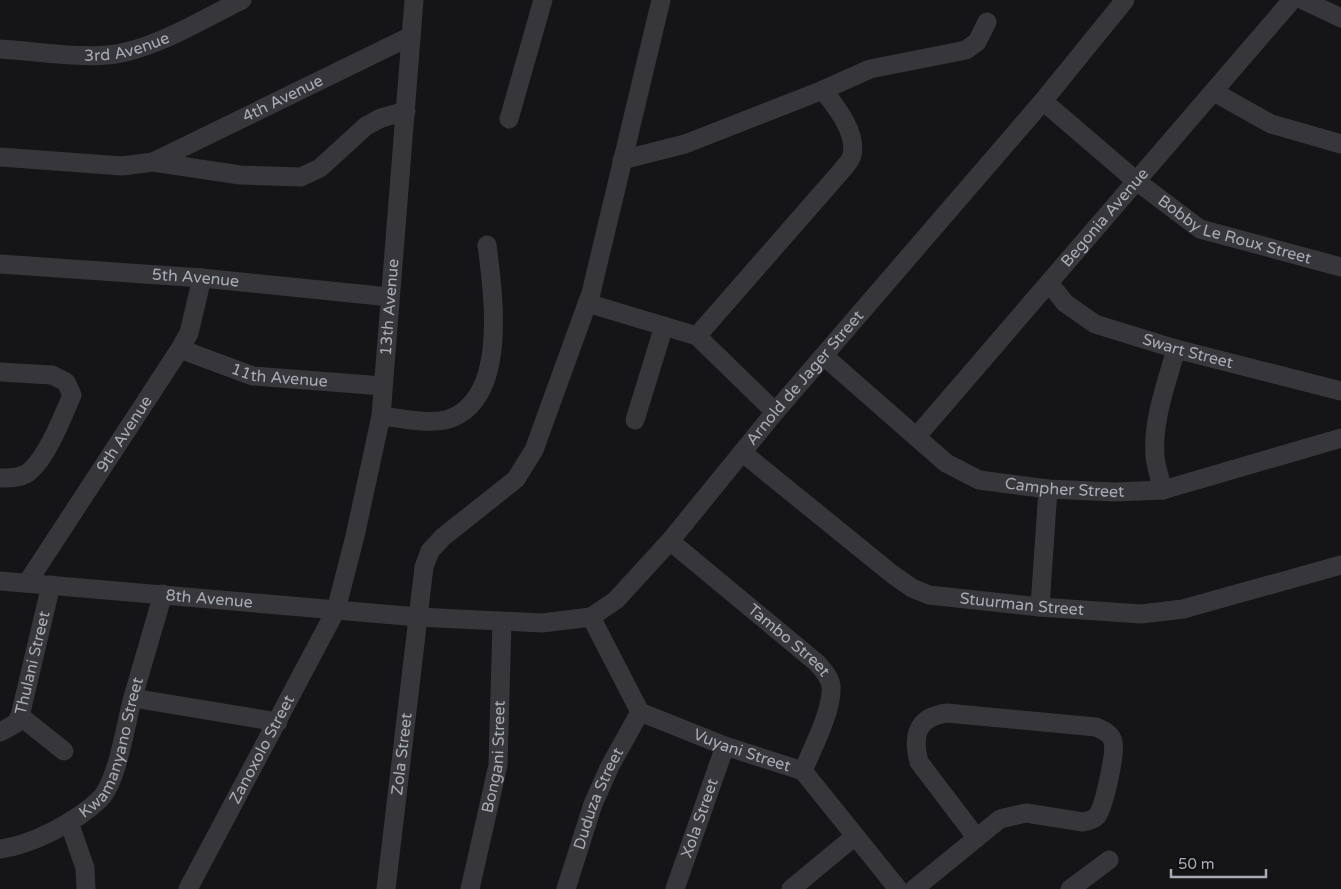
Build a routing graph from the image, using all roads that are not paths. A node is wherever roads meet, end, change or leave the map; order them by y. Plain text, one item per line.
1 (242, 0) edge
2 (414, 0) edge
3 (543, 0) edge
4 (661, 0) edge
5 (1125, 0) edge
6 (1292, 0) edge
7 (1303, 0) edge
8 (1341, 18) edge
9 (987, 22) dead end
10 (411, 36) junction
11 (0, 49) edge
12 (823, 90) junction
13 (1214, 92) junction
14 (1043, 101) junction
15 (406, 111) junction
16 (508, 119) dead end
17 (1341, 144) edge
18 (0, 158) edge
19 (622, 160) junction
20 (153, 162) junction
21 (1135, 180) junction
22 (487, 245) dead end
23 (0, 264) edge
24 (1341, 267) edge
25 (202, 278) junction
26 (1049, 283) junction
27 (390, 297) junction
28 (588, 303) junction
29 (664, 326) junction
30 (697, 336) junction
31 (1176, 349) junction
32 (180, 350) junction
33 (825, 357) junction
34 (0, 372) edge
35 (383, 386) junction
36 (1341, 391) edge
37 (775, 412) junction
38 (381, 416) junction
39 (635, 420) dead end
40 (917, 436) junction
41 (1341, 438) edge
42 (743, 453) junction
43 (0, 478) edge
44 (1048, 489) junction
45 (1163, 490) junction
46 (670, 541) junction
47 (1341, 565) edge
48 (0, 581) edge
49 (27, 583) junction
50 (51, 585) junction
51 (163, 594) junction
52 (1040, 607) junction
53 (336, 610) junction
54 (418, 617) junction
55 (592, 617) junction
56 (502, 622) junction
57 (133, 698) junction
58 (640, 712) junction
59 (20, 716) junction
60 (278, 722) junction
61 (0, 732) edge
62 (725, 746) junction
63 (64, 751) dead end
64 (803, 771) junction
65 (69, 822) junction
66 (855, 836) junction
67 (976, 837) junction
68 (0, 849) edge
69 (1109, 860) dead end
70 (86, 889) edge
71 (188, 889) edge
72 (386, 889) edge
73 (470, 889) edge
74 (566, 889) edge
75 (675, 889) edge
76 (791, 889) edge
77 (898, 889) edge
78 (914, 889) edge
79 (1070, 889) edge

1 - 11 street, 3rd Avenue
2 - 10 street, 13th Avenue
3 - 16 street
4 - 19 street, Zola Street
5 - 14 street, Arnold de Jager Street
6 - 13 street, Begonia Avenue
7 - 8 street
9 - 12 street
10 - 15 street, 13th Avenue
10 - 20 street, 4th Avenue
12 - 19 street
12 - 30 street
13 - 17 street
13 - 21 street, Begonia Avenue
14 - 21 street, Bobby Le Roux Street
14 - 33 street, Arnold de Jager Street
15 - 20 street, 4th Avenue
15 - 27 street, 13th Avenue
18 - 20 street, 4th Avenue
19 - 28 street, Zola Street
21 - 24 street, Bobby Le Roux Street
21 - 26 street, Begonia Avenue
22 - 38 street
23 - 25 street, 5th Avenue
25 - 27 street, 5th Avenue
25 - 32 street, 9th Avenue
26 - 31 street, Swart Street
26 - 40 street, Begonia Avenue
27 - 35 street, 13th Avenue
28 - 29 street
28 - 54 street, Zola Street
29 - 30 street
29 - 39 street
30 - 37 street
31 - 36 street, Swart Street
31 - 45 street
32 - 35 street, 11th Avenue
32 - 49 street, 9th Avenue
33 - 37 street, Arnold de Jager Street
33 - 40 street, Campher Street
34 - 43 street
35 - 38 street, 13th Avenue
37 - 42 street, Arnold de Jager Street
38 - 53 street, 13th Avenue
40 - 44 street, Campher Street
41 - 45 street, Campher Street
42 - 46 street, Arnold de Jager Street
42 - 52 street, Stuurman Street
44 - 45 street, Campher Street
44 - 52 street
46 - 55 street, Arnold de Jager Street
46 - 64 street, Tambo Street
47 - 52 street, Stuurman Street
48 - 49 street, 8th Avenue
49 - 50 street, 8th Avenue
50 - 51 street, 8th Avenue
50 - 59 street, Thulani Street
51 - 53 street, 8th Avenue
51 - 57 street, Kwamanyano Street
53 - 54 street, 8th Avenue
53 - 60 street, Zanoxolo Street
54 - 56 street, Arnold de Jager Street
54 - 72 street, Zola Street
55 - 56 street, Arnold de Jager Street
55 - 58 street
56 - 73 street, Bongani Street
57 - 60 street
57 - 65 street, Kwamanyano Street
58 - 62 street, Vuyani Street
58 - 74 street, Duduza Street
59 - 61 street, Thulani Street
59 - 63 street
60 - 71 street, Zanoxolo Street
62 - 64 street, Vuyani Street
62 - 75 street, Xola Street
64 - 66 street, Vuyani Street
65 - 68 street, Kwamanyano Street
65 - 70 street
66 - 76 street
66 - 77 street, Vuyani Street
67 - 67 street
67 - 78 street
69 - 79 street

